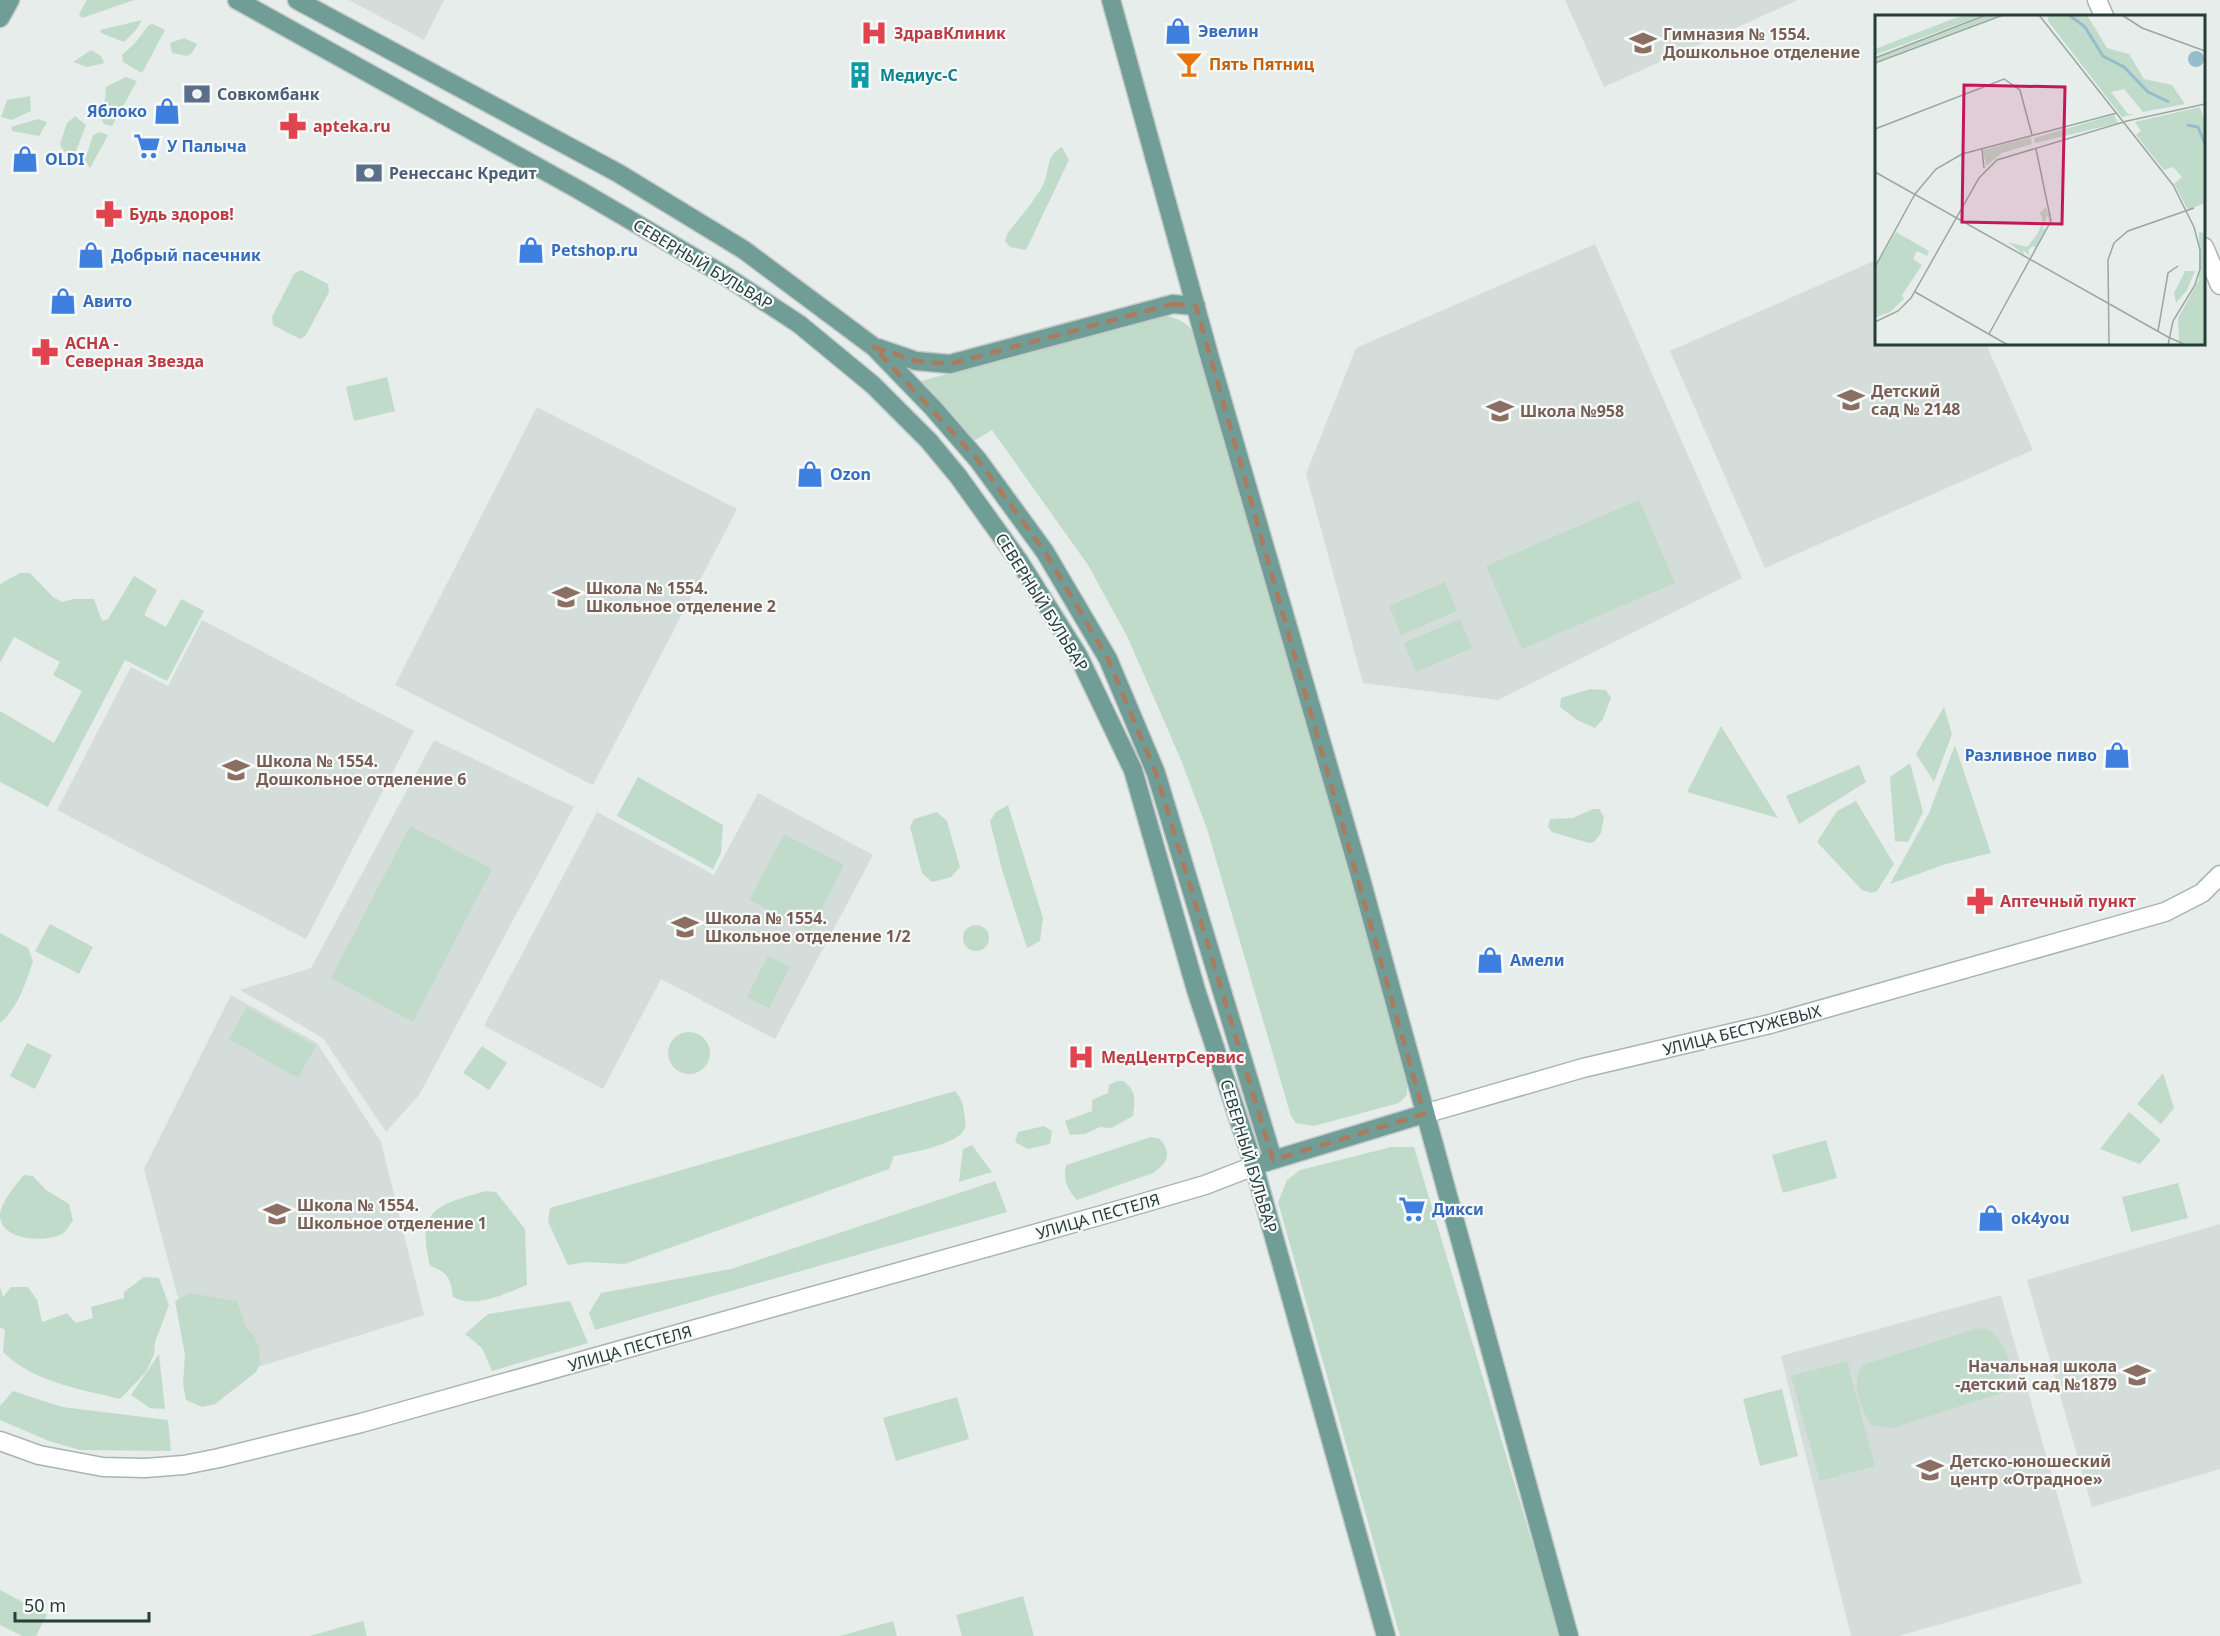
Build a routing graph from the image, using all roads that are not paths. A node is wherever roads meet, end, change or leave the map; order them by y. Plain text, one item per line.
1 (10, 0) edge
2 (237, 0) edge
3 (297, 0) edge
4 (1111, 0) edge
5 (2097, 0) edge
6 (2104, 15) edge
7 (0, 18) edge
8 (2205, 249) edge
9 (2220, 285) edge
10 (1196, 306) junction
11 (874, 347) junction
12 (2220, 875) edge
13 (1424, 1114) junction
14 (1273, 1160) junction
15 (1254, 1166) junction
16 (0, 1441) edge
17 (1386, 1636) edge
18 (1569, 1636) edge

1 - 7 main road
2 - 15 main road, СЕВЕРНЫЙ БУЛЬВАР
3 - 11 main road, СЕВЕРНЫЙ БУЛЬВАР
4 - 10 main road
5 - 6 street
8 - 9 street
10 - 11 main road
10 - 13 main road
11 - 14 main road, СЕВЕРНЫЙ БУЛЬВАР
12 - 13 street, УЛИЦА БЕСТУЖЕВЫХ
13 - 14 main road, УЛИЦА БЕСТУЖЕВЫХ
13 - 18 main road
14 - 15 main road, УЛИЦА БЕСТУЖЕВЫХ
15 - 16 street, УЛИЦА ПЕСТЕЛЯ
15 - 17 main road, СЕВЕРНЫЙ БУЛЬВАР

